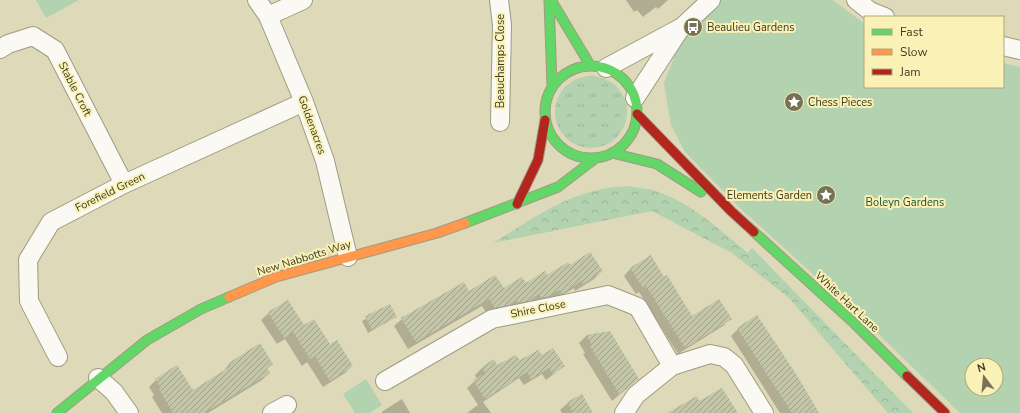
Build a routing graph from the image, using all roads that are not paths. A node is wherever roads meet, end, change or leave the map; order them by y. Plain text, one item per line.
1 (258, 0) edge
2 (303, 0) edge
3 (499, 0) edge
4 (550, 0) edge
5 (712, 0) edge
6 (856, 0) edge
7 (268, 16) junction
8 (882, 16) edge
9 (682, 27) junction
10 (1004, 46) edge
11 (0, 49) edge
12 (1020, 50) edge
13 (598, 66) junction
14 (552, 85) junction
15 (304, 102) junction
16 (636, 106) junction
17 (545, 120) junction
18 (500, 122) dead end
19 (612, 153) junction
20 (596, 158) junction
21 (124, 184) junction
22 (517, 204) junction
23 (731, 211) junction
24 (348, 257) junction
25 (58, 358) dead end
26 (672, 366) junction
27 (98, 378) junction
28 (385, 381) dead end
29 (57, 413) edge
30 (129, 413) edge
31 (624, 413) edge
32 (764, 413) edge
33 (945, 413) edge

1 - 7 street, Goldenacres
2 - 7 street
3 - 18 street, Beauchamps Close
4 - 13 street
4 - 14 street
5 - 9 street
6 - 8 street
7 - 15 street, Goldenacres
9 - 13 street
9 - 16 street
10 - 12 street
11 - 21 street, Stable Croft
13 - 14 street
13 - 16 street
14 - 17 street
15 - 21 street, Forefield Green
15 - 24 street, Goldenacres
16 - 19 street
16 - 23 street, White Hart Lane
17 - 20 street
17 - 22 street
19 - 20 street
19 - 23 street, White Hart Lane
20 - 22 street, New Nabbotts Way
21 - 25 street, Forefield Green
22 - 24 street, New Nabbotts Way
23 - 33 street, White Hart Lane
24 - 27 street, New Nabbotts Way
26 - 28 street, Shire Close
26 - 31 street
26 - 32 street
27 - 29 street, New Nabbotts Way
27 - 30 street

